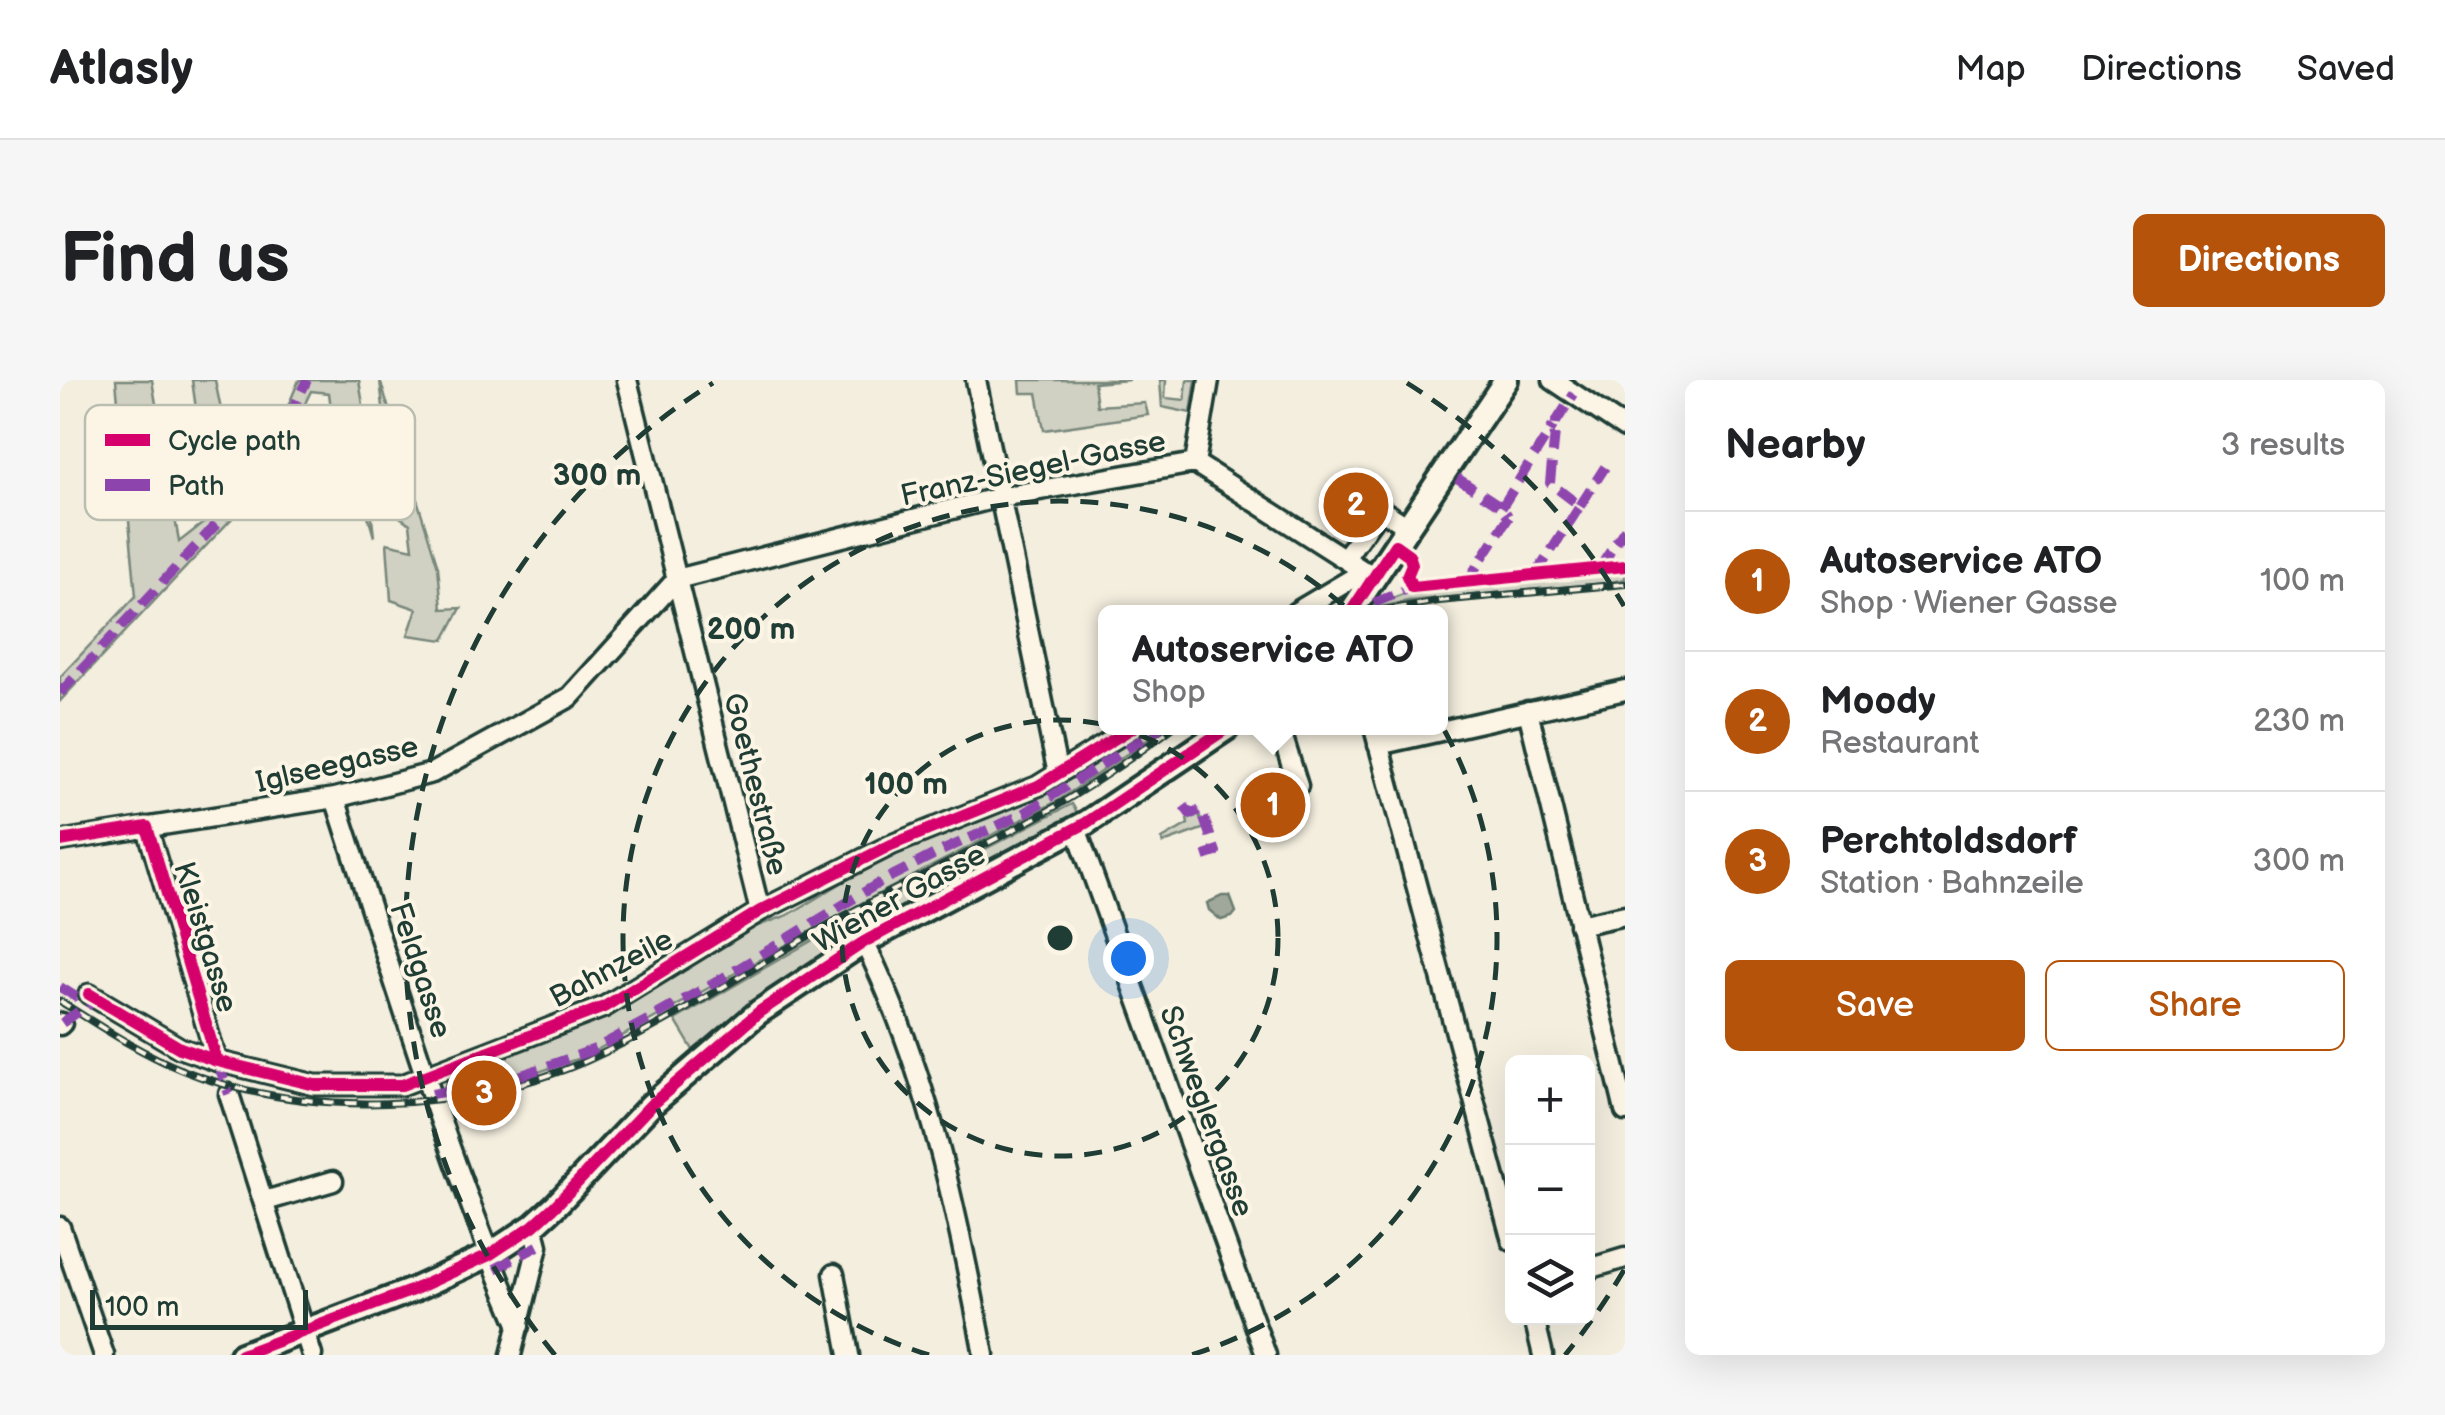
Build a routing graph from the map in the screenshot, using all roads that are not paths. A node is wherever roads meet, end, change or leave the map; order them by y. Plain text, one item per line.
1 (627, 380) edge
2 (976, 380) edge
3 (1209, 380) edge
4 (1506, 380) edge
5 (1553, 380) edge
6 (1625, 428) edge
7 (1195, 462) junction
8 (1000, 497) junction
9 (1408, 527) junction
10 (1344, 558) junction
11 (1369, 574) junction
12 (677, 579) junction
13 (1309, 605) edge
14 (1354, 605) edge
15 (1625, 690) edge
16 (1528, 711) junction
17 (1448, 724) edge
18 (1121, 735) edge
19 (1216, 735) edge
20 (1282, 735) edge
21 (1376, 736) edge
22 (1058, 774) junction
23 (1298, 786) dead end
24 (335, 798) junction
25 (147, 826) junction
26 (1076, 828) junction
27 (60, 841) edge
28 (760, 911) junction
29 (1625, 915) edge
30 (1580, 925) junction
31 (864, 942) junction
32 (89, 994) dead end
33 (217, 1061) junction
34 (427, 1076) junction
35 (229, 1094) dead end
36 (1625, 1111) edge
37 (332, 1181) dead end
38 (265, 1201) junction
39 (533, 1226) junction
40 (60, 1227) edge
41 (1511, 1235) edge
42 (489, 1255) junction
43 (1625, 1258) edge
44 (1595, 1266) edge
45 (834, 1274) dead end
46 (1536, 1325) edge
47 (520, 1326) junction
48 (304, 1332) junction
49 (104, 1355) edge
50 (241, 1355) edge
51 (312, 1355) edge
52 (510, 1355) edge
53 (849, 1355) edge
54 (984, 1355) edge
55 (1266, 1355) edge
56 (1544, 1355) edge

1 - 12 street, Goethestraße
2 - 8 street
3 - 7 street
4 - 9 main road
5 - 6 street
7 - 8 street, Franz-Siegel-Gasse
7 - 10 street, Franz-Siegel-Gasse
8 - 12 street, Franz-Siegel-Gasse
8 - 22 street
9 - 10 street
9 - 11 main road
10 - 11 street, Franz-Siegel-Gasse
11 - 13 street
11 - 14 main road
12 - 24 street, Iglseegasse
12 - 28 street, Goethestraße
15 - 16 street
16 - 17 street
16 - 30 street
18 - 22 street, Bahnzeile
19 - 26 main road, Wiener Gasse
20 - 23 street
21 - 41 street
22 - 28 street, Bahnzeile
24 - 25 street, Iglseegasse
24 - 34 street, Feldgasse
25 - 27 street, Iglseegasse
25 - 33 street, Kleistgasse
26 - 31 main road, Wiener Gasse
26 - 55 street, Schweglergasse
28 - 34 street, Bahnzeile
29 - 30 street
30 - 36 street
31 - 39 main road, Wiener Gasse
31 - 54 street
32 - 33 street, Bahnzeile
33 - 34 street, Bahnzeile
34 - 42 street, Feldgasse
35 - 38 street
37 - 38 street
38 - 48 street
39 - 42 main road, Wiener Gasse
39 - 47 street
40 - 49 street
42 - 47 street, Feldgasse
42 - 48 main road, Wiener Gasse
43 - 44 street
45 - 53 street
46 - 56 street
47 - 52 street
48 - 50 main road, Wiener Gasse
48 - 51 street

